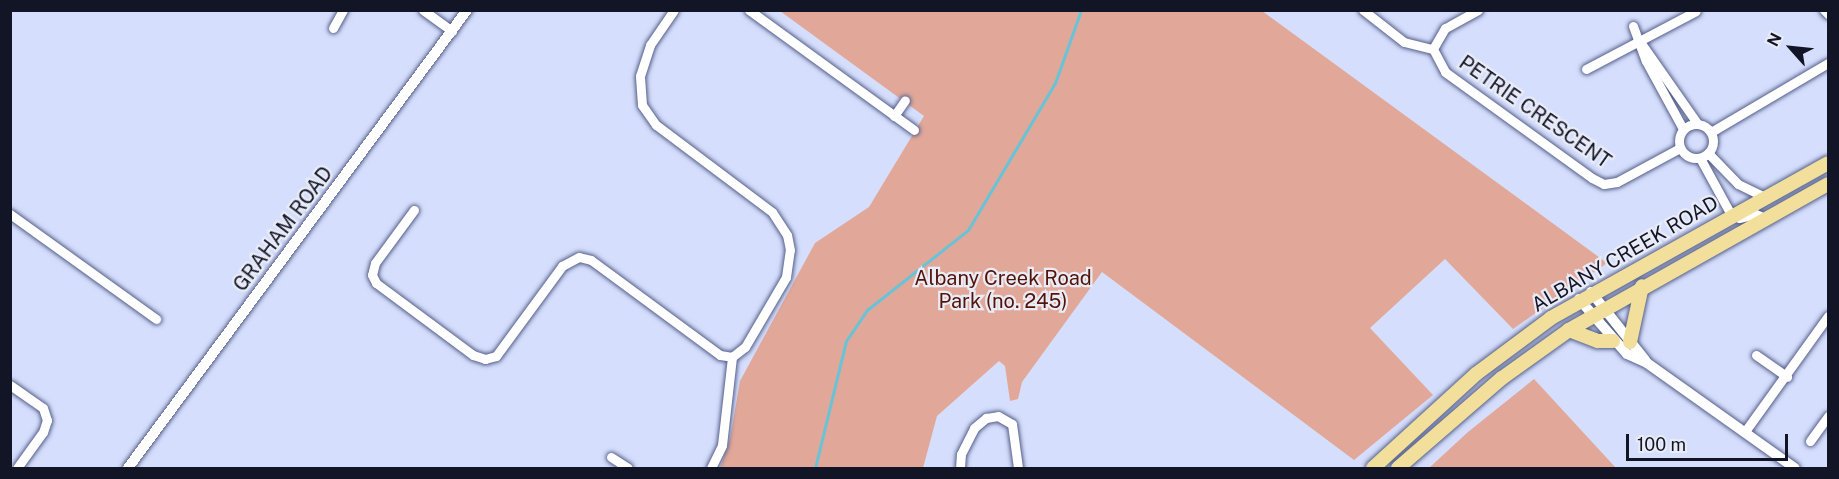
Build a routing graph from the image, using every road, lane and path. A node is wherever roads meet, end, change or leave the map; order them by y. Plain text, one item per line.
1 (344, 10) edge
2 (423, 10) edge
3 (467, 10) edge
4 (674, 10) edge
5 (749, 10) edge
6 (1363, 10) edge
7 (1478, 10) edge
8 (1824, 10) edge
9 (1696, 11) edge
10 (1828, 14) edge
11 (1633, 26) dead end
12 (333, 28) dead end
13 (452, 31) junction
14 (1640, 41) junction
15 (1433, 49) junction
16 (1826, 67) edge
17 (1586, 69) dead end
18 (905, 100) dead end
19 (894, 116) junction
20 (1697, 123) junction
21 (1683, 129) junction
22 (914, 130) dead end
23 (1711, 132) junction
24 (1680, 148) junction
25 (1704, 156) junction
26 (1828, 163) edge
27 (1828, 184) edge
28 (1765, 197) junction
29 (414, 210) dead end
30 (10, 214) edge
31 (1733, 215) junction
32 (1765, 218) junction
33 (1641, 286) junction
34 (1585, 296) junction
35 (1597, 312) junction
36 (1828, 316) edge
37 (156, 319) dead end
38 (1569, 330) junction
39 (1613, 341) junction
40 (1630, 342) junction
41 (1756, 355) dead end
42 (732, 357) junction
43 (1647, 363) junction
44 (1787, 377) junction
45 (10, 385) edge
46 (1828, 416) edge
47 (1746, 430) junction
48 (1810, 441) dead end
49 (611, 457) dead end
50 (16, 468) edge
51 (128, 468) edge
52 (628, 468) edge
53 (711, 468) edge
54 (960, 468) edge
55 (1018, 468) edge
56 (1372, 468) edge
57 (1398, 468) edge
58 (1795, 468) edge

1 - 12 street
2 - 13 street
3 - 13 street, GRAHAM ROAD
4 - 42 street
5 - 19 street
6 - 15 street
7 - 15 street
8 - 10 street
9 - 14 street
11 - 14 street
13 - 51 street, GRAHAM ROAD
14 - 17 street
14 - 20 street
14 - 21 street
15 - 24 street, PETRIE CRESCENT
16 - 23 street
18 - 19 street
19 - 22 street
20 - 21 street
20 - 23 street
21 - 24 street
23 - 25 street
24 - 25 street
25 - 28 street
25 - 31 street
26 - 28 main road, ALBANY CREEK ROAD
27 - 32 main road, ALBANY CREEK ROAD
28 - 31 main road, ALBANY CREEK ROAD
29 - 42 street
30 - 37 street
31 - 32 street
31 - 34 main road, ALBANY CREEK ROAD
32 - 33 main road, ALBANY CREEK ROAD
33 - 35 main road, ALBANY CREEK ROAD
33 - 40 main road
34 - 35 street
34 - 56 main road, ALBANY CREEK ROAD
35 - 38 main road, ALBANY CREEK ROAD
35 - 39 street
35 - 40 street
36 - 44 street
38 - 39 main road
38 - 57 main road, ALBANY CREEK ROAD
39 - 43 street
40 - 43 street
41 - 44 street
42 - 53 street
43 - 47 street
44 - 47 street
45 - 50 street
46 - 48 street
47 - 58 street
49 - 52 street
54 - 55 street

